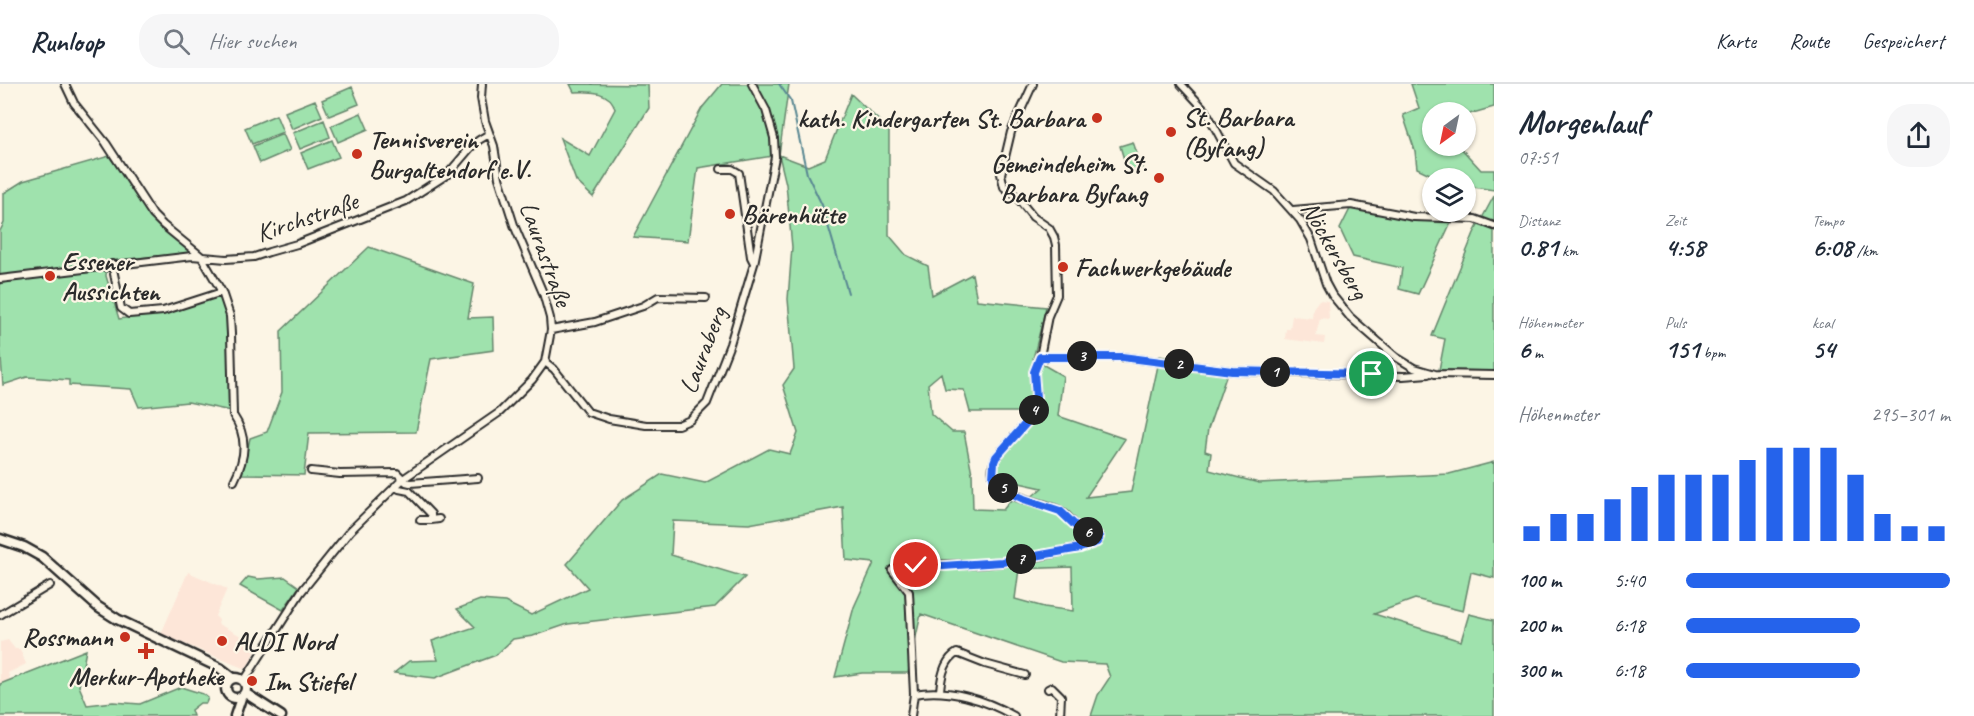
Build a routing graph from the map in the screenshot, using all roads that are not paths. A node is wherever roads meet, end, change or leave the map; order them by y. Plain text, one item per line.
1 (65, 84) edge
2 (482, 84) edge
3 (753, 84) edge
4 (1033, 84) edge
5 (1181, 84) edge
6 (489, 134) junction
7 (721, 168) dead end
8 (1293, 210) junction
9 (1494, 226) edge
10 (201, 256) junction
11 (112, 264) junction
12 (754, 264) junction
13 (0, 279) edge
14 (222, 292) junction
15 (706, 298) dead end
16 (552, 330) junction
17 (1040, 357) junction
18 (545, 362) junction
19 (1435, 374) junction
20 (1494, 375) edge
21 (311, 471) dead end
22 (478, 478) dead end
23 (403, 479) junction
24 (234, 481) dead end
25 (395, 486) junction
26 (440, 519) dead end
27 (420, 520) dead end
28 (431, 520) junction
29 (0, 539) edge
30 (50, 585) dead end
31 (0, 615) edge
32 (1025, 675) dead end
33 (230, 681) junction
34 (244, 681) junction
35 (1048, 689) dead end
36 (940, 691) junction
37 (914, 694) junction
38 (243, 695) junction
39 (231, 698) junction
40 (235, 716) edge
41 (281, 716) edge
42 (911, 716) edge
43 (1014, 716) edge
44 (1060, 716) edge

1 - 10 street
2 - 6 street, Laurastraße
3 - 12 street, Lauraberg
4 - 17 street
5 - 8 street, Nöckersberg
6 - 10 street, Kirchstraße
6 - 16 street, Laurastraße
7 - 12 street, Lauraberg
8 - 9 street
8 - 19 street, Nöckersberg
10 - 11 street, Kirchstraße
10 - 14 street
11 - 13 street, Kirchstraße
11 - 14 street
12 - 18 street, Lauraberg
14 - 24 street
15 - 16 street
16 - 18 street, Laurastraße
17 - 19 street
17 - 37 street
18 - 23 street, Laurastraße
19 - 20 street, Nöckersberg
21 - 23 street
22 - 23 street
23 - 25 street, Laurastraße
25 - 28 street
25 - 34 street, Laurastraße
26 - 28 street
27 - 28 street
29 - 33 main road
30 - 31 street
32 - 36 street
33 - 34 main road
33 - 39 main road
34 - 38 main road
35 - 44 street
36 - 37 street
36 - 43 street
37 - 42 street
38 - 39 main road
38 - 40 main road
38 - 41 main road
39 - 40 main road

